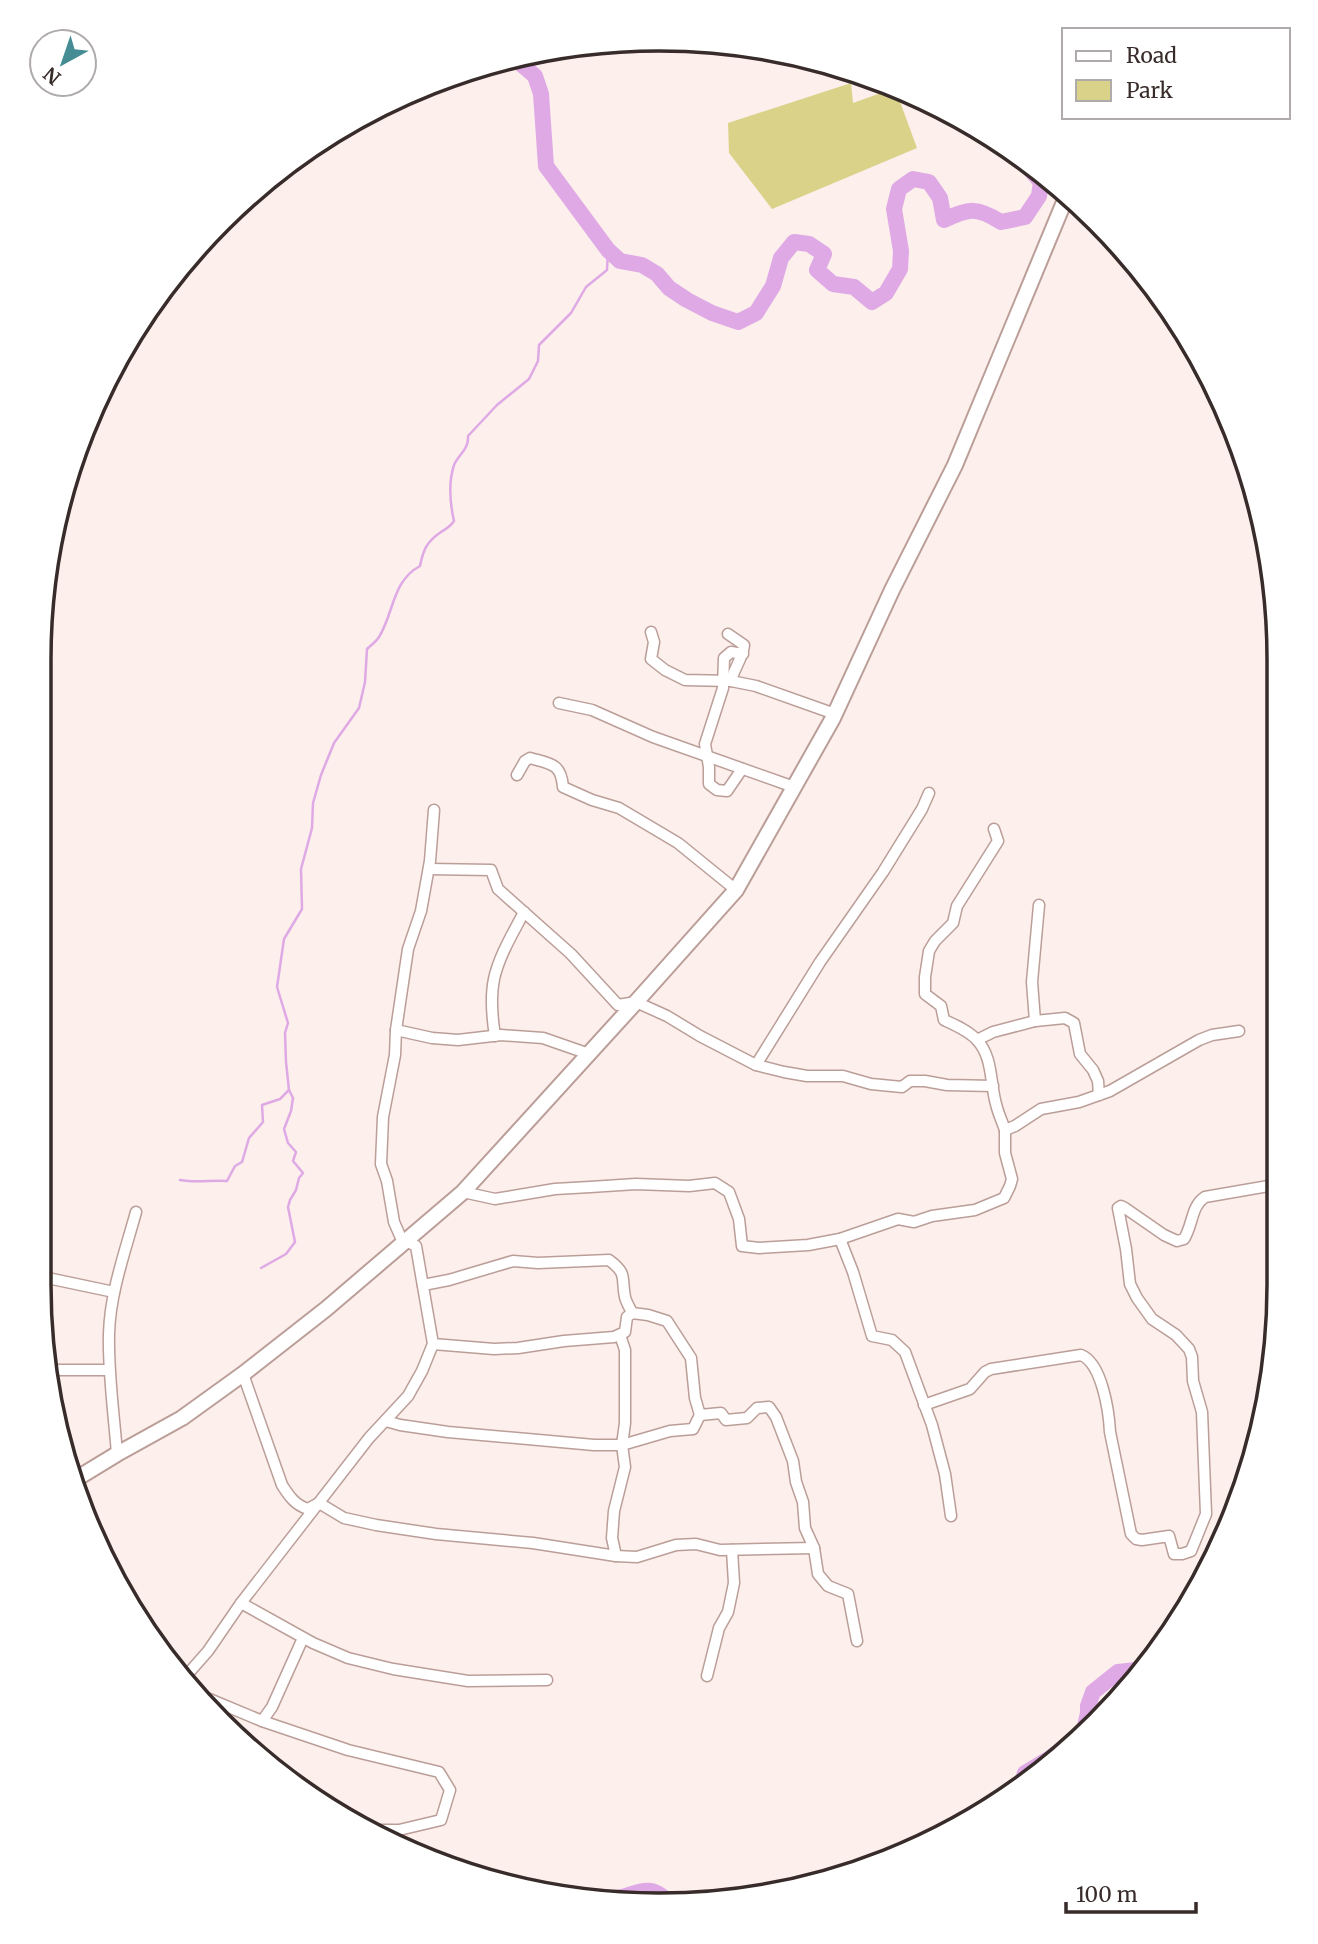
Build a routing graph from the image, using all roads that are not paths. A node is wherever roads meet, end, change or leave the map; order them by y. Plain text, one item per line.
1 (1063, 205) edge
2 (650, 632) dead end
3 (728, 634) dead end
4 (727, 681) junction
5 (559, 703) dead end
6 (835, 714) junction
7 (707, 757) junction
8 (742, 769) junction
9 (517, 775) dead end
10 (794, 787) junction
11 (929, 793) dead end
12 (434, 810) dead end
13 (994, 829) dead end
14 (429, 869) junction
15 (736, 890) junction
16 (1039, 905) dead end
17 (524, 912) junction
18 (636, 1002) junction
19 (1035, 1021) junction
20 (396, 1030) junction
21 (1239, 1031) dead end
22 (495, 1036) junction
23 (977, 1040) junction
24 (589, 1054) junction
25 (756, 1065) junction
26 (993, 1086) junction
27 (1098, 1095) junction
28 (1005, 1130) junction
29 (1267, 1187) edge
30 (463, 1192) junction
31 (136, 1212) dead end
32 (407, 1239) junction
33 (840, 1239) junction
34 (51, 1279) edge
35 (423, 1285) junction
36 (114, 1292) junction
37 (632, 1313) junction
38 (620, 1335) junction
39 (432, 1344) junction
40 (57, 1370) edge
41 (109, 1370) junction
42 (243, 1374) junction
43 (924, 1405) junction
44 (700, 1415) junction
45 (386, 1421) junction
46 (622, 1445) junction
47 (117, 1454) junction
48 (82, 1478) edge
49 (319, 1503) junction
50 (951, 1516) dead end
51 (814, 1548) junction
52 (732, 1549) junction
53 (615, 1556) junction
54 (241, 1603) junction
55 (303, 1638) junction
56 (857, 1641) dead end
57 (190, 1671) edge
58 (708, 1676) dead end
59 (547, 1681) dead end
60 (217, 1702) edge
61 (262, 1721) junction
62 (388, 1830) edge

1 - 6 street
2 - 4 street
3 - 4 street
4 - 6 street
4 - 7 street
5 - 7 street
6 - 10 street
7 - 8 street
7 - 8 street
8 - 10 street
9 - 15 street
10 - 15 street
11 - 25 street
12 - 14 street
13 - 23 street
14 - 17 street
14 - 20 street
15 - 18 street
16 - 19 street
17 - 18 street
17 - 22 street
18 - 24 street
18 - 25 street
19 - 23 street
19 - 27 street
20 - 22 street
20 - 32 street
21 - 27 street
22 - 24 street
23 - 26 street
24 - 30 street
25 - 26 street
26 - 28 street
27 - 28 street
28 - 33 street
29 - 43 street
30 - 32 street
30 - 33 street
31 - 36 street
32 - 35 street
32 - 42 street
33 - 43 street
34 - 36 street
35 - 37 street
35 - 39 street
36 - 41 street
37 - 38 street
37 - 44 street
38 - 39 street
38 - 46 street
39 - 45 street
40 - 41 street
41 - 47 street
42 - 47 street
42 - 49 street
43 - 50 street
44 - 46 street
44 - 51 street
45 - 46 street
45 - 49 street
46 - 53 street
47 - 48 street
49 - 53 street
49 - 54 street
51 - 52 street
51 - 56 street
52 - 53 street
52 - 58 street
54 - 55 street
54 - 57 street
55 - 59 street
55 - 61 street
60 - 61 street
61 - 62 street

